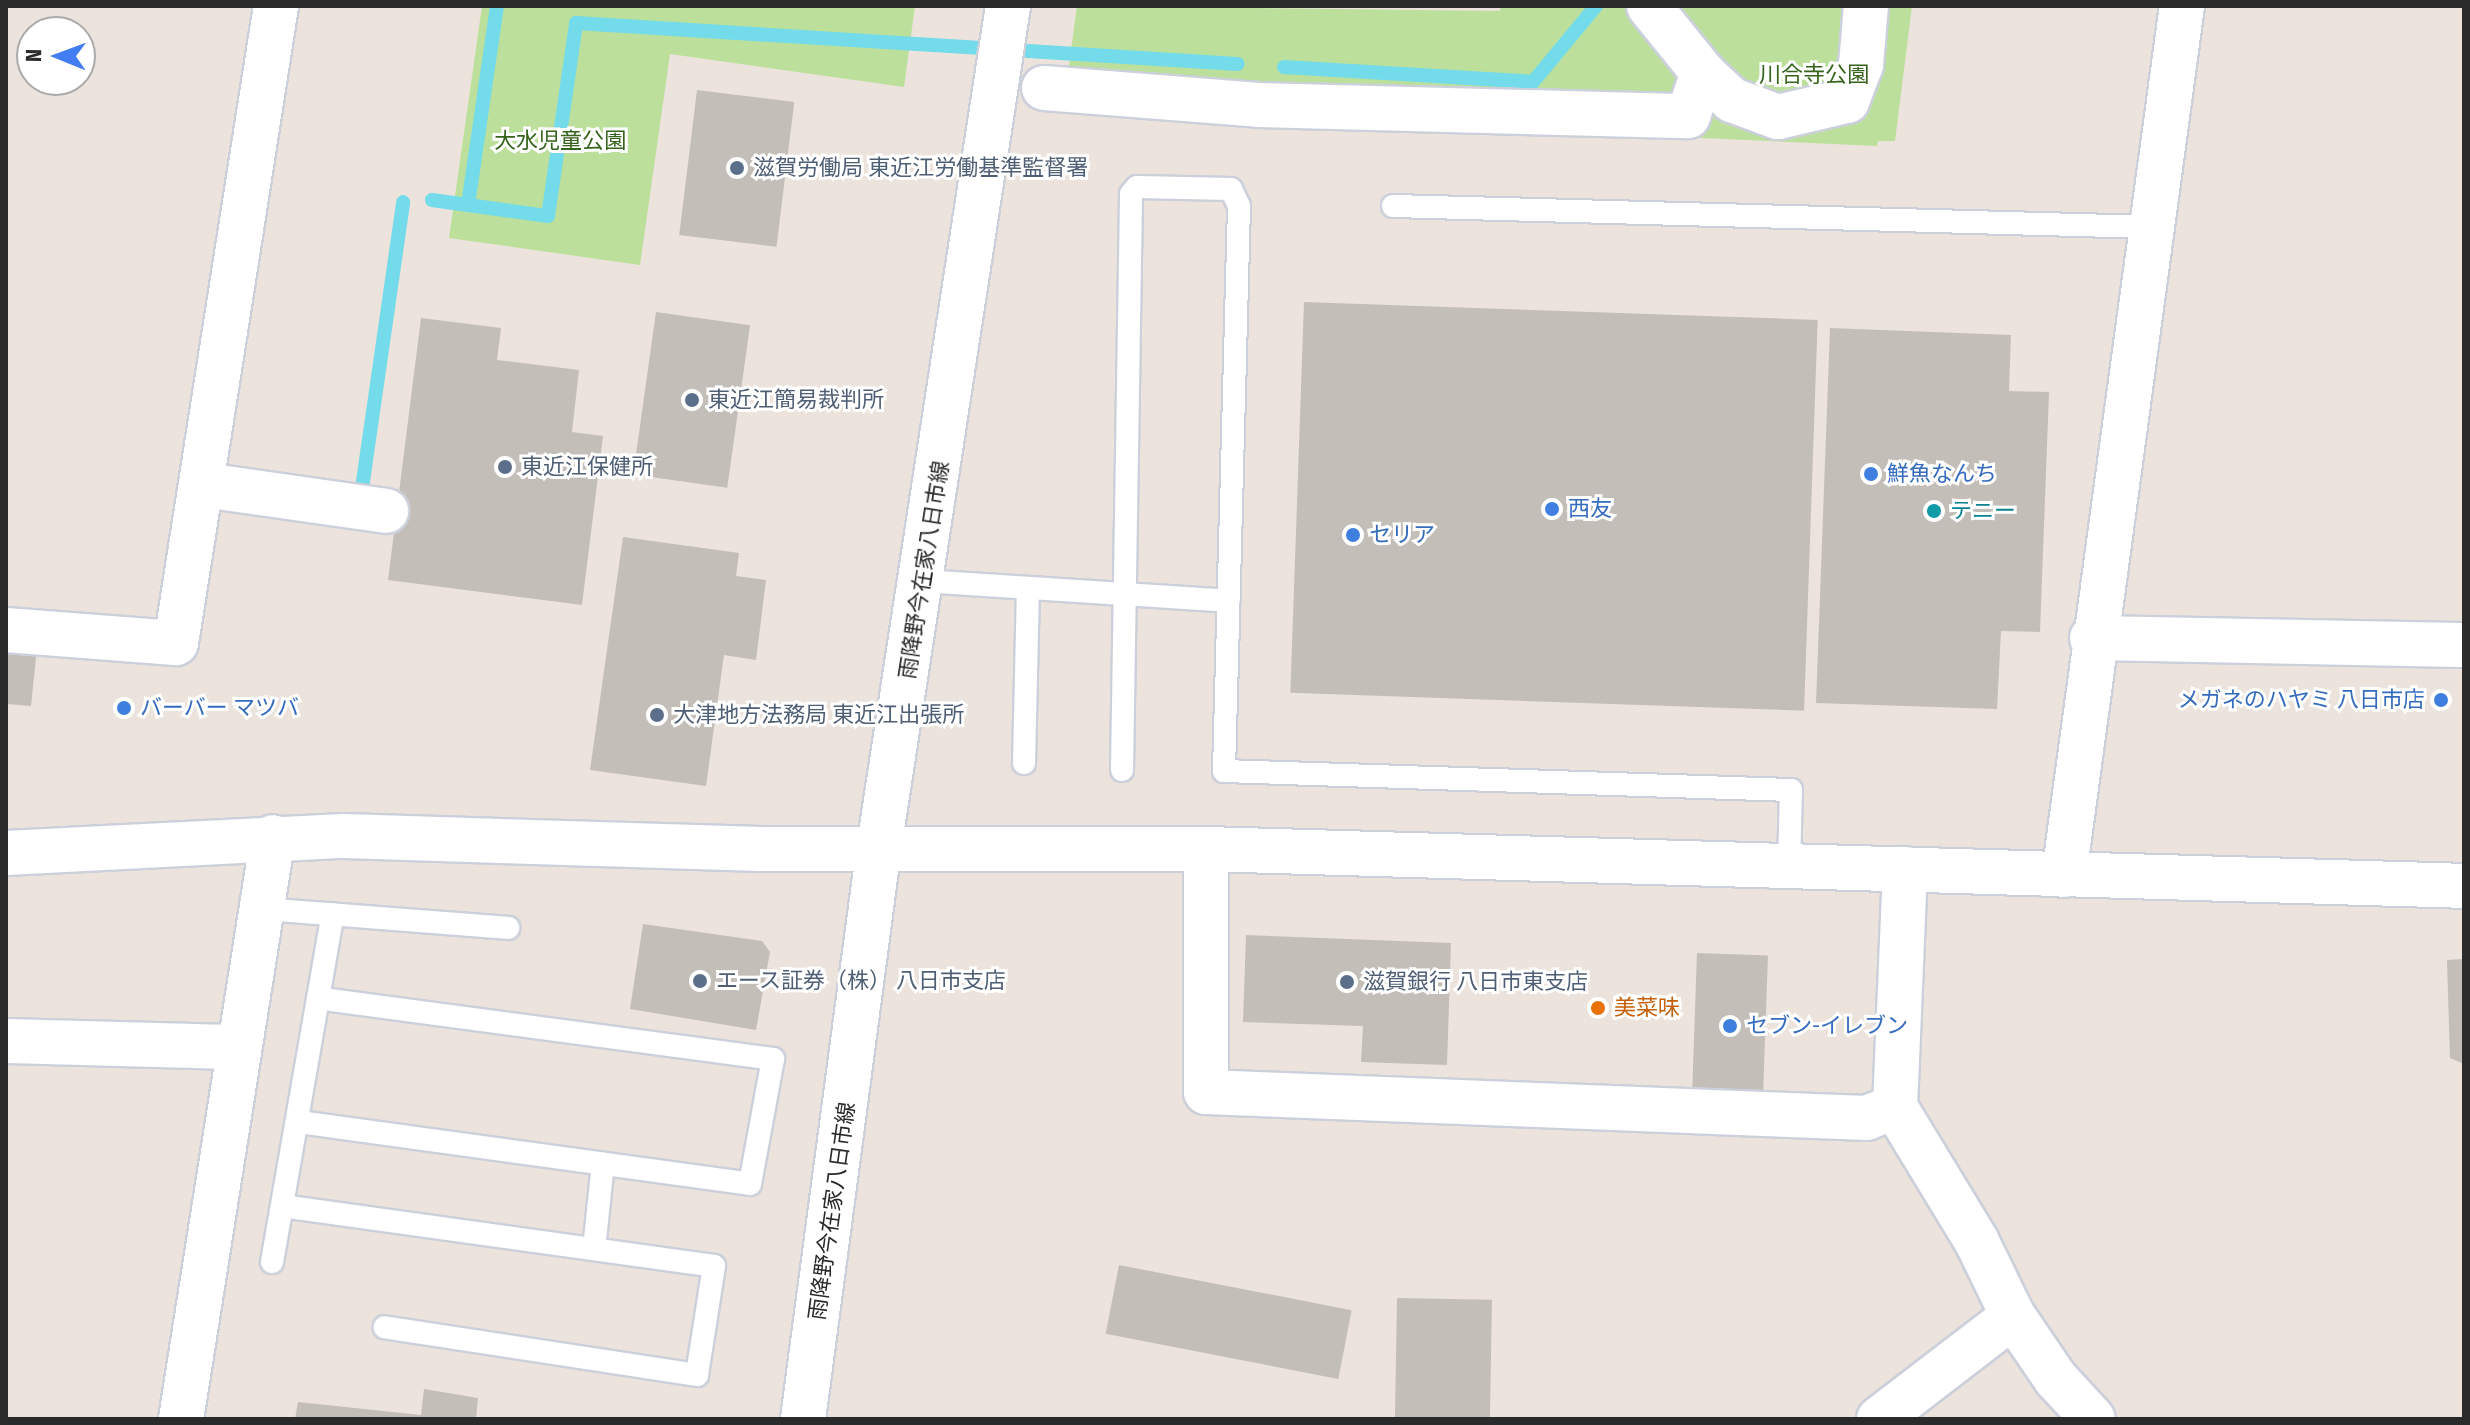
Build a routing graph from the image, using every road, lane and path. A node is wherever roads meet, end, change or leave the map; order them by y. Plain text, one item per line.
1 (276, 6) edge
2 (1008, 6) edge
3 (1866, 6) edge
4 (2182, 6) edge
5 (1650, 7) edge
6 (1703, 73) junction
7 (1044, 88) dead end
8 (1393, 206) dead end
9 (2148, 227) junction
10 (204, 485) junction
11 (386, 511) dead end
12 (922, 581) junction
13 (1028, 588) junction
14 (1126, 593) junction
15 (1228, 601) junction
16 (6, 630) edge
17 (2092, 638) junction
18 (2464, 645) edge
19 (1024, 763) dead end
20 (1122, 770) dead end
21 (273, 837) junction
22 (879, 847) junction
23 (1206, 849) junction
24 (6, 853) edge
25 (1789, 867) junction
26 (1905, 869) junction
27 (2064, 875) junction
28 (2464, 886) edge
29 (263, 909) junction
30 (333, 914) junction
31 (508, 928) dead end
32 (318, 998) junction
33 (6, 1041) edge
34 (238, 1047) junction
35 (1895, 1107) junction
36 (299, 1122) junction
37 (603, 1163) junction
38 (282, 1206) junction
39 (594, 1249) junction
40 (272, 1262) dead end
41 (2013, 1316) junction
42 (385, 1327) dead end
43 (181, 1419) edge
44 (803, 1419) edge
45 (1879, 1419) edge
46 (2093, 1419) edge

1 - 10 street
2 - 12 street, 雨降野今在家八日市線
3 - 6 street
4 - 9 street
5 - 6 street
6 - 7 street
8 - 9 lane
9 - 17 street
10 - 11 street
10 - 16 street
12 - 13 lane
12 - 22 street, 雨降野今在家八日市線
13 - 14 lane
13 - 19 lane
14 - 15 lane
14 - 15 lane
14 - 20 lane
15 - 25 lane
17 - 18 street
17 - 27 street
21 - 22 street
21 - 24 street
21 - 29 street
22 - 23 street
22 - 44 street, 雨降野今在家八日市線
23 - 25 street
23 - 35 street
25 - 26 street
26 - 27 street
26 - 35 street
27 - 28 street
29 - 30 lane
29 - 34 street
30 - 31 lane
30 - 32 lane
32 - 36 lane
32 - 37 lane
33 - 34 street
34 - 43 street
35 - 41 street
36 - 37 lane
36 - 38 lane
37 - 39 lane
38 - 39 lane
38 - 40 lane
39 - 42 lane
41 - 45 street
41 - 46 street

